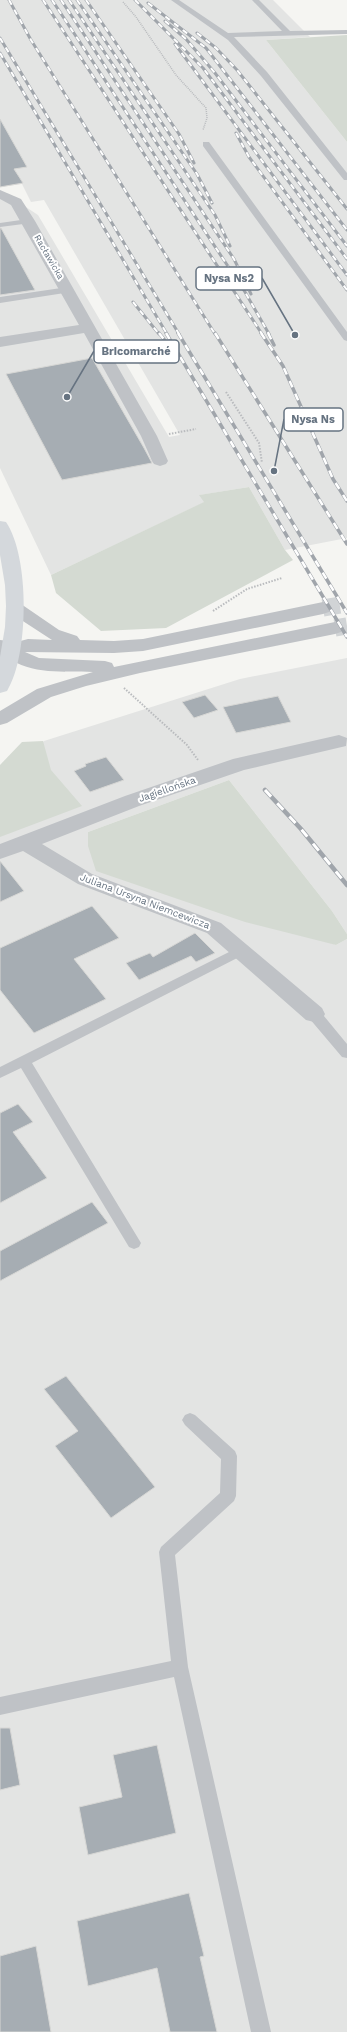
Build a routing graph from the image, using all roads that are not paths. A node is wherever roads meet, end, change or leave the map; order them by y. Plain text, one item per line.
1 (174, 0) edge
2 (255, 0) edge
3 (287, 32) junction
4 (347, 32) edge
5 (226, 35) junction
6 (206, 144) road end
7 (347, 178) edge
8 (0, 194) edge
9 (28, 221) junction
10 (0, 225) edge
11 (68, 290) junction
12 (0, 300) edge
13 (89, 328) junction
14 (347, 338) edge
15 (0, 342) edge
16 (160, 461) dead end
17 (0, 526) edge
18 (15, 608) junction
19 (324, 608) tunnel mouth
20 (335, 628) tunnel mouth
21 (186, 637) junction
22 (92, 647) junction
23 (4, 648) edge
24 (195, 656) junction
25 (140, 667) junction
26 (0, 687) edge
27 (0, 719) edge
28 (339, 741) dead end
29 (25, 843) junction
30 (0, 852) edge
31 (241, 951) junction
32 (314, 1014) joint
33 (347, 1053) edge
34 (24, 1061) junction
35 (0, 1073) edge
36 (134, 1243) dead end
37 (190, 1420) dead end
38 (180, 1667) junction
39 (0, 1706) edge
40 (261, 2032) edge

1 - 5 lane
2 - 3 lane
3 - 4 lane
3 - 5 lane
5 - 7 lane
6 - 14 lane
8 - 9 street, Racławicka
9 - 10 lane
9 - 11 street, Racławicka
11 - 12 lane
11 - 13 street, Racławicka
13 - 15 street
13 - 16 street, Racławicka
17 - 18 main road
18 - 22 street
18 - 23 main road
19 - 21 street
20 - 24 street
21 - 22 street
21 - 24 street
22 - 23 street
23 - 25 street
23 - 26 main road
24 - 25 street
25 - 27 street
28 - 29 street, Jagiellońska
29 - 30 street, Jagiellońska
29 - 31 street, Juliana Ursyna Niemcewicza
31 - 32 street, Juliana Ursyna Niemcewicza
31 - 34 lane
32 - 33 lane
34 - 35 lane
34 - 36 lane
37 - 38 lane
38 - 39 lane
38 - 40 lane

